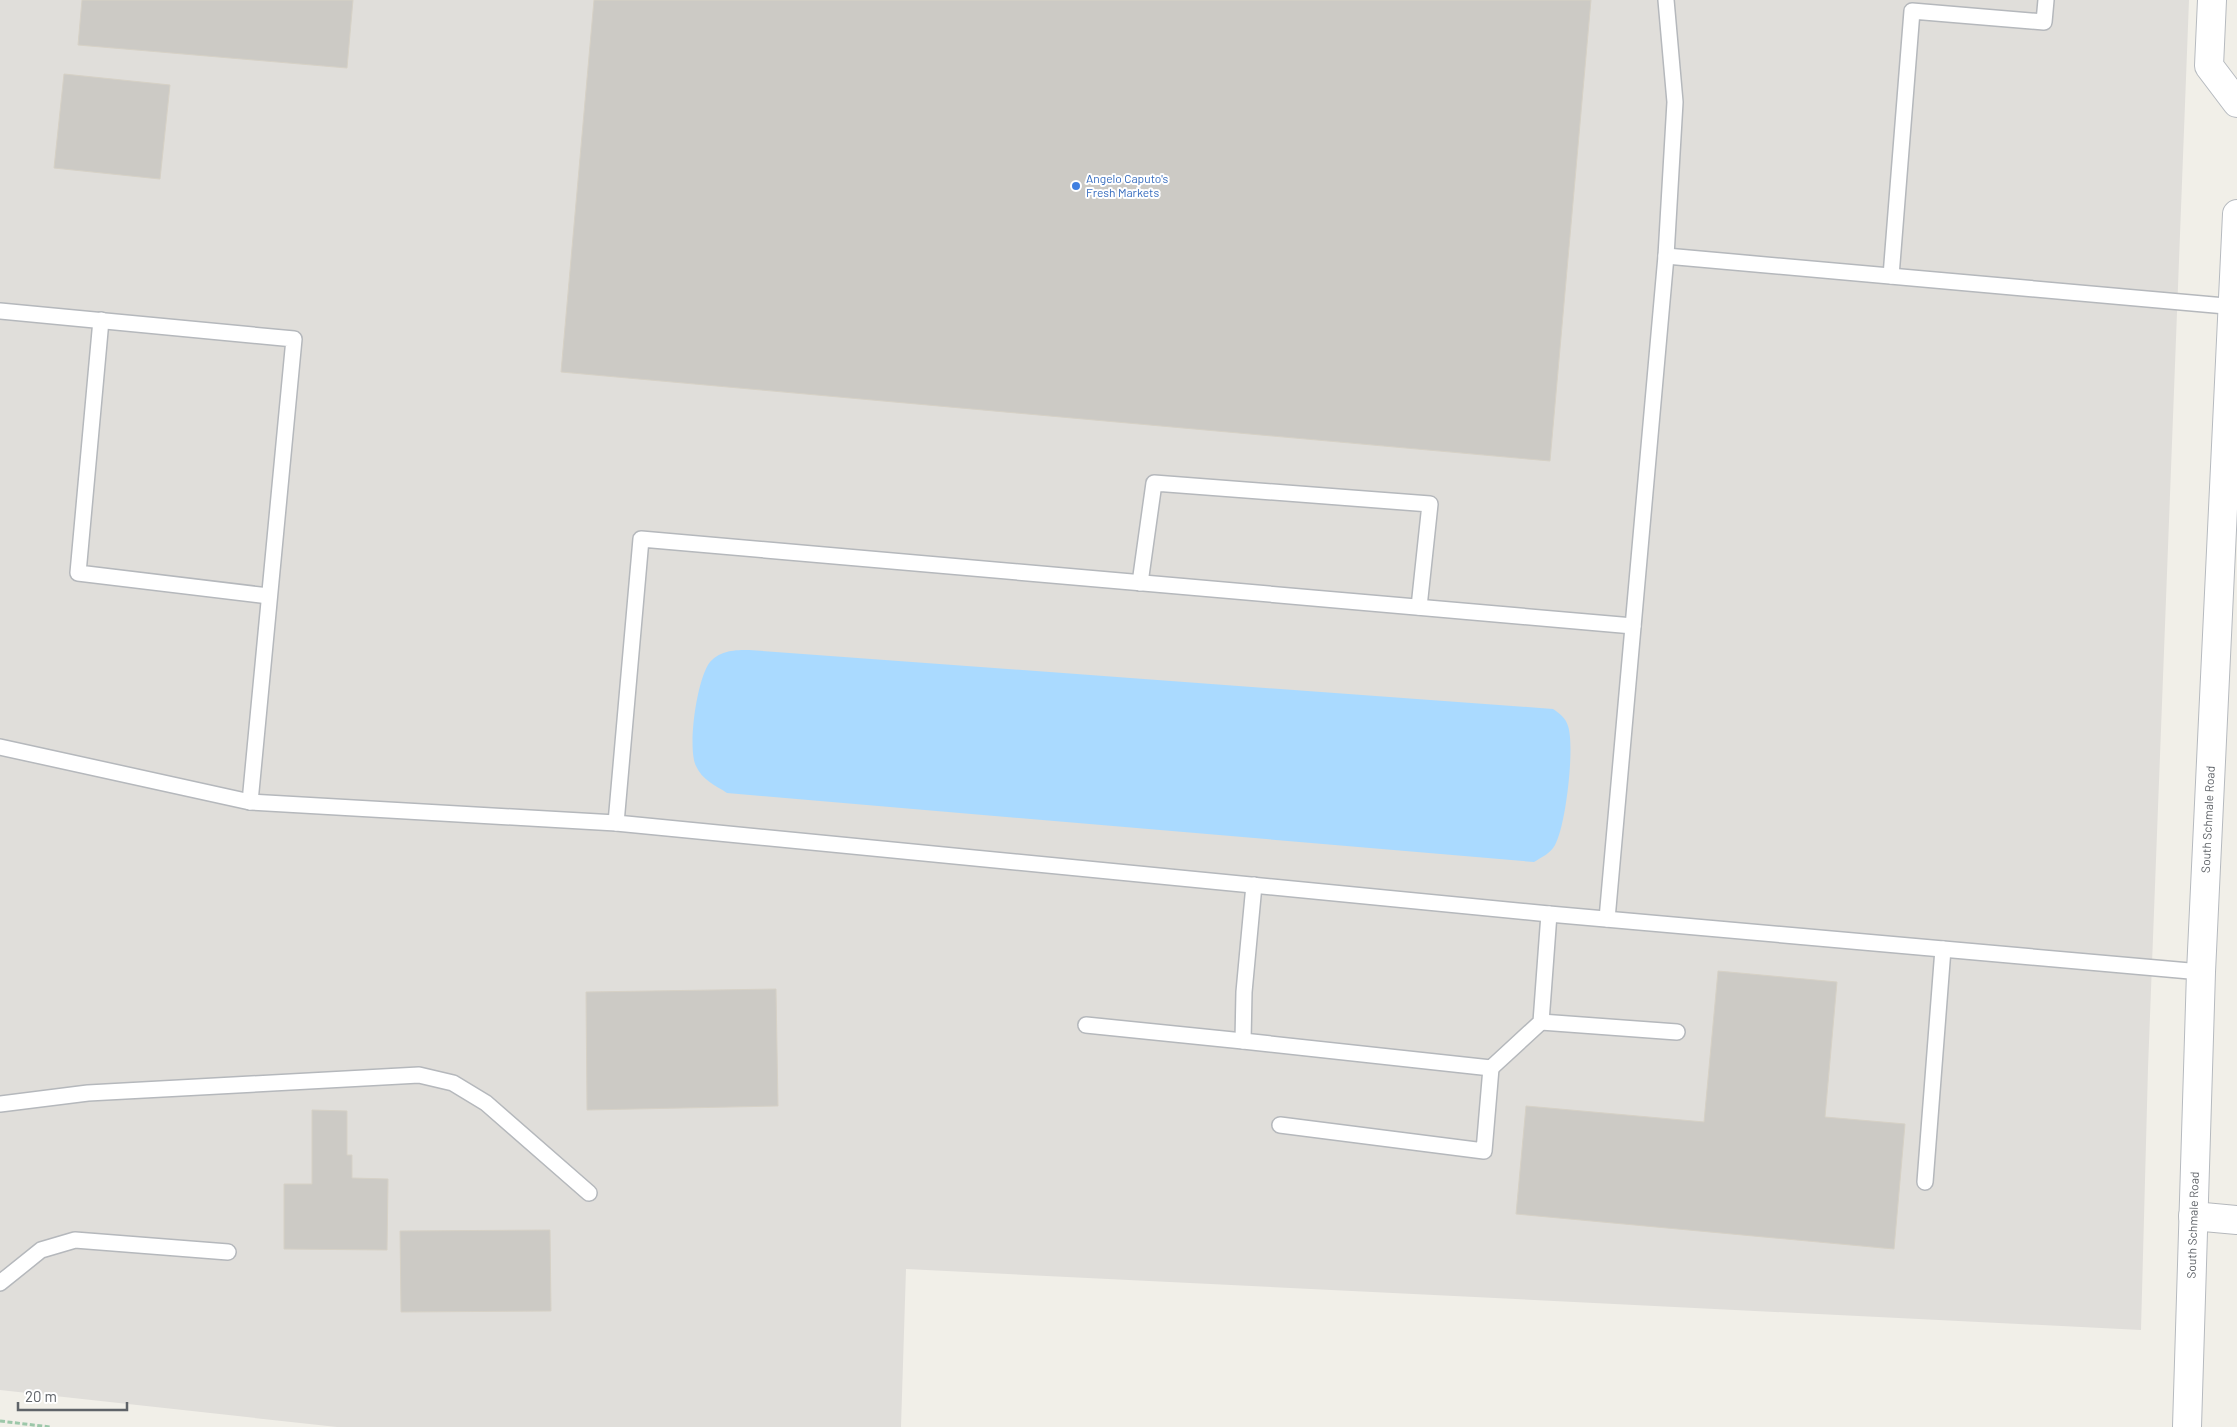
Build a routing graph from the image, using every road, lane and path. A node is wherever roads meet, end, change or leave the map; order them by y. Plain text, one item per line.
1 (1666, 0) edge
2 (2046, 0) edge
3 (2212, 0) edge
4 (2237, 103) edge
5 (2237, 214) edge
6 (1666, 256) junction
7 (1891, 276) junction
8 (2236, 305) edge
9 (0, 310) edge
10 (101, 320) junction
11 (2230, 506) edge
12 (1140, 583) junction
13 (269, 596) junction
14 (1419, 607) junction
15 (1633, 626) junction
16 (0, 747) edge
17 (250, 802) junction
18 (616, 823) junction
19 (1254, 885) junction
20 (1549, 914) junction
21 (1607, 919) junction
22 (1943, 949) junction
23 (2201, 972) junction
24 (1541, 1022) junction
25 (1086, 1024) dead end
26 (1677, 1032) dead end
27 (1243, 1040) junction
28 (1491, 1068) junction
29 (0, 1104) edge
30 (1280, 1125) dead end
31 (1926, 1182) dead end
32 (589, 1193) dead end
33 (2193, 1216) junction
34 (2237, 1220) edge
35 (228, 1252) dead end
36 (0, 1283) edge
37 (0, 1421) edge
38 (50, 1427) edge
39 (2187, 1427) edge

1 - 6 lane
2 - 7 lane
3 - 4 main road
5 - 8 main road, South Schmale Road
6 - 7 lane
6 - 15 lane
7 - 8 lane
8 - 11 main road, South Schmale Road
9 - 10 lane
10 - 13 lane
10 - 13 lane
11 - 23 main road, South Schmale Road
12 - 14 lane
12 - 14 lane
12 - 18 lane
13 - 17 lane
14 - 15 lane
15 - 21 lane
16 - 17 lane
17 - 18 lane
18 - 19 lane
19 - 20 lane
19 - 27 lane
20 - 21 lane
20 - 24 lane
21 - 22 lane
22 - 23 lane
22 - 31 lane
23 - 33 main road, South Schmale Road
24 - 26 lane
24 - 28 lane
25 - 27 lane
27 - 28 lane
28 - 30 lane
29 - 32 lane
33 - 34 main road
33 - 39 main road, South Schmale Road
35 - 36 lane
37 - 38 path

